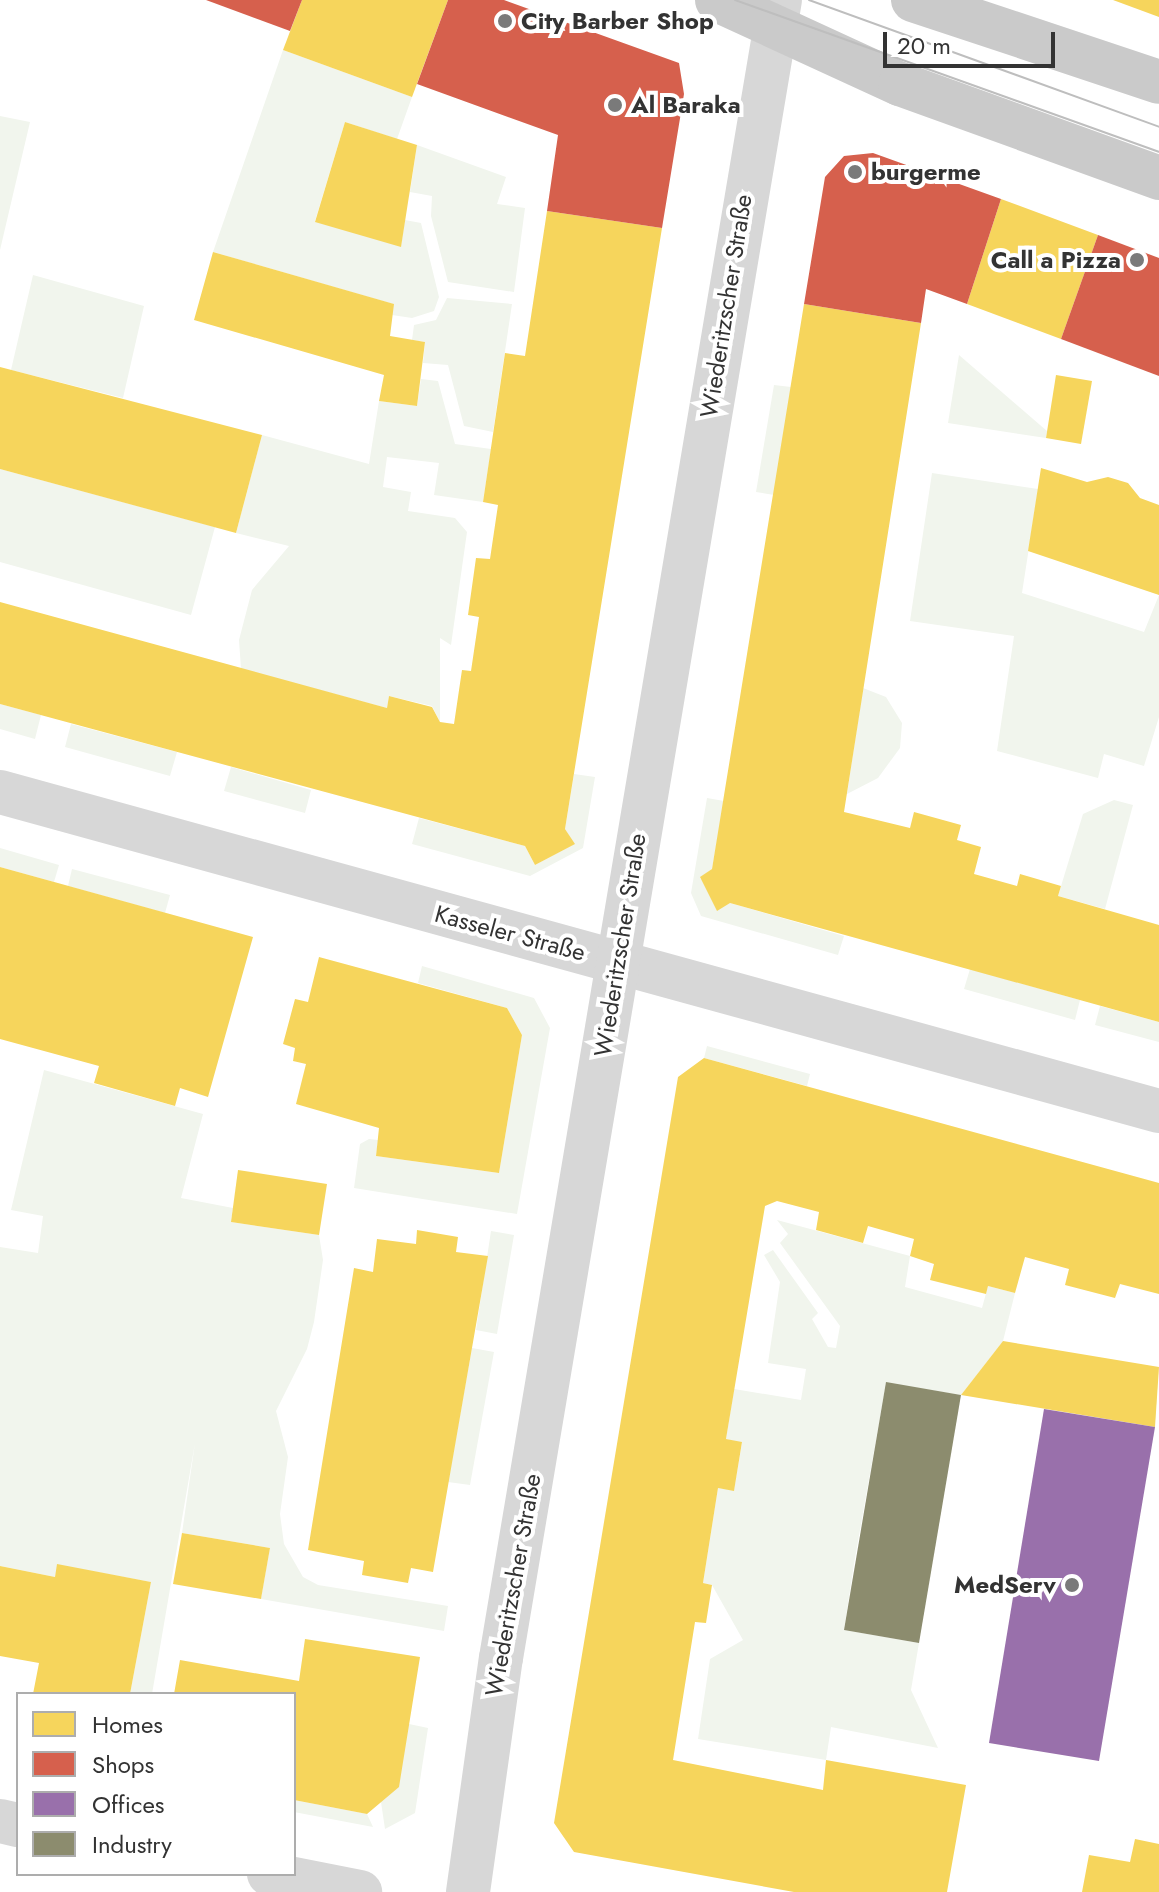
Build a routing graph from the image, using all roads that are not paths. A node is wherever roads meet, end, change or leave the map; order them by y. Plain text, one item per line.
1 (717, 0) edge
2 (913, 0) edge
3 (778, 15) edge
4 (1159, 82) edge
5 (1159, 178) edge
6 (0, 792) edge
7 (618, 963) junction
8 (1159, 1111) edge
9 (279, 1876) edge
10 (360, 1892) edge
11 (468, 1892) edge

1 - 3 main road
2 - 4 main road
3 - 5 main road
3 - 7 street, Wiederitzscher Straße
6 - 7 street, Kasseler Straße
7 - 8 street, Kasseler Straße
7 - 11 street, Wiederitzscher Straße
9 - 10 street

